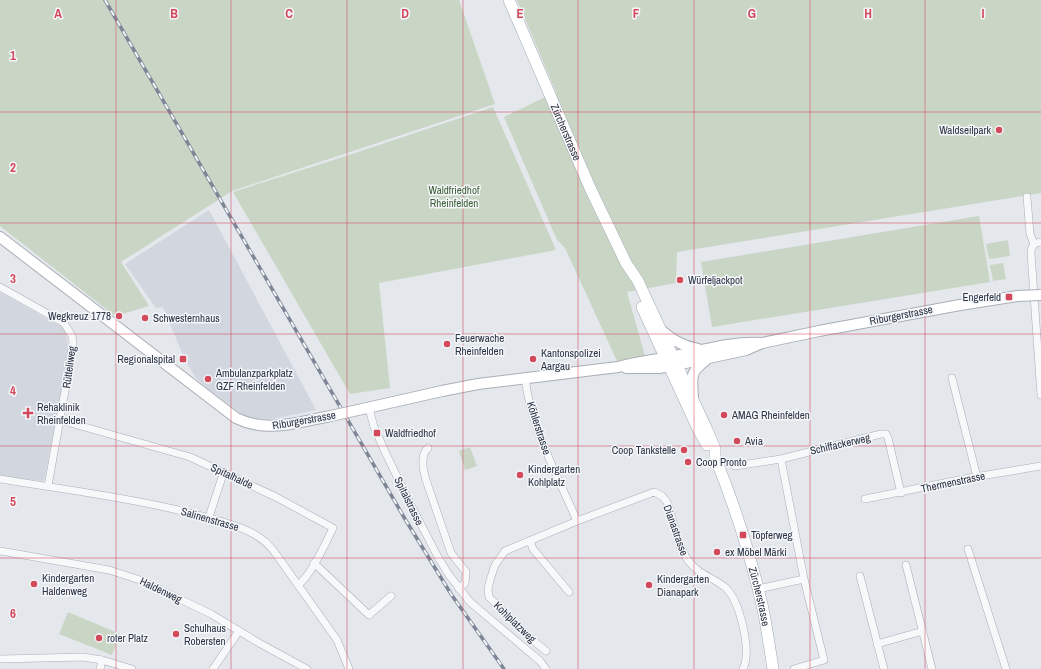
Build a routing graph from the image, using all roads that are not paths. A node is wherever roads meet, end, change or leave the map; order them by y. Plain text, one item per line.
1 (510, 0) edge
2 (1027, 197) dead end
3 (0, 237) edge
4 (1038, 243) edge
5 (626, 263) junction
6 (0, 286) edge
7 (1041, 295) edge
8 (660, 328) junction
9 (762, 343) junction
10 (699, 350) junction
11 (708, 359) junction
12 (671, 361) junction
13 (525, 377) junction
14 (952, 378) dead end
15 (1041, 395) edge
16 (693, 398) junction
17 (369, 408) junction
18 (60, 420) junction
19 (428, 448) dead end
20 (715, 457) junction
21 (781, 459) junction
22 (735, 466) dead end
23 (1041, 466) edge
24 (224, 471) junction
25 (977, 476) junction
26 (0, 479) edge
27 (48, 486) junction
28 (654, 492) joint
29 (901, 493) junction
30 (865, 499) dead end
31 (209, 517) junction
32 (577, 521) junction
33 (530, 541) junction
34 (968, 549) dead end
35 (0, 551) edge
36 (314, 564) junction
37 (906, 565) dead end
38 (860, 576) dead end
39 (804, 579) junction
40 (298, 585) junction
41 (459, 589) junction
42 (758, 590) junction
43 (569, 592) dead end
44 (391, 596) dead end
45 (239, 631) junction
46 (923, 631) junction
47 (877, 644) junction
48 (546, 651) dead end
49 (0, 659) edge
50 (102, 660) junction
51 (100, 669) edge
52 (132, 669) edge
53 (213, 669) edge
54 (306, 669) edge
55 (349, 669) edge
56 (546, 669) edge
57 (743, 669) edge
58 (774, 669) edge
59 (794, 669) edge
60 (884, 669) edge
61 (932, 669) edge
62 (1006, 669) edge

1 - 5 main road, Zürcherstrasse
2 - 4 street
3 - 17 street, Riburgerstrasse, bridge
4 - 15 street
5 - 8 main road, Zürcherstrasse
5 - 12 main road, Zürcherstrasse
6 - 18 street, Rütteliweg
7 - 9 street, Riburgerstrasse, bridge
8 - 10 street
8 - 12 main road, Zürcherstrasse
9 - 10 street, Riburgerstrasse
9 - 11 street, Riburgerstrasse
10 - 12 street, Riburgerstrasse
11 - 12 street, Riburgerstrasse
11 - 16 street
12 - 13 street, Riburgerstrasse
12 - 16 main road, Zürcherstrasse
12 - 20 main road, Zürcherstrasse
13 - 17 street, Riburgerstrasse
13 - 32 street, Köhlerstrasse
14 - 25 street
16 - 20 main road, Zürcherstrasse
17 - 41 street, Spitalstrasse
18 - 24 street, Spitalhalde
18 - 27 street, Rütteliweg
19 - 41 street, Spitalstrasse
20 - 42 main road, Zürcherstrasse
21 - 22 street, Schiffackerweg
21 - 29 street, Schiffackerweg
21 - 39 street
23 - 25 street, Thermenstrasse
24 - 31 street
24 - 36 street, Spitalhalde
25 - 29 street, Thermenstrasse
26 - 27 street, Salinenstrasse
27 - 31 street, Salinenstrasse
28 - 32 street, Kohlplatzweg
28 - 57 street, Dianastrasse
29 - 30 street, Thermenstrasse
31 - 40 street, Salinenstrasse
32 - 33 street, Kohlplatzweg
33 - 43 street
33 - 48 street, Kohlplatzweg
34 - 62 street
35 - 45 street, Haldenweg
36 - 40 street, Spitalhalde
36 - 44 street
37 - 46 street
38 - 47 street
39 - 42 street
39 - 59 street
40 - 55 street, Salinenstrasse
41 - 56 street, Spitalstrasse
42 - 58 main road, Zürcherstrasse
45 - 53 street
45 - 54 street, Haldenweg
46 - 47 street
46 - 61 street
47 - 60 street
49 - 50 street
50 - 51 street
50 - 52 street

